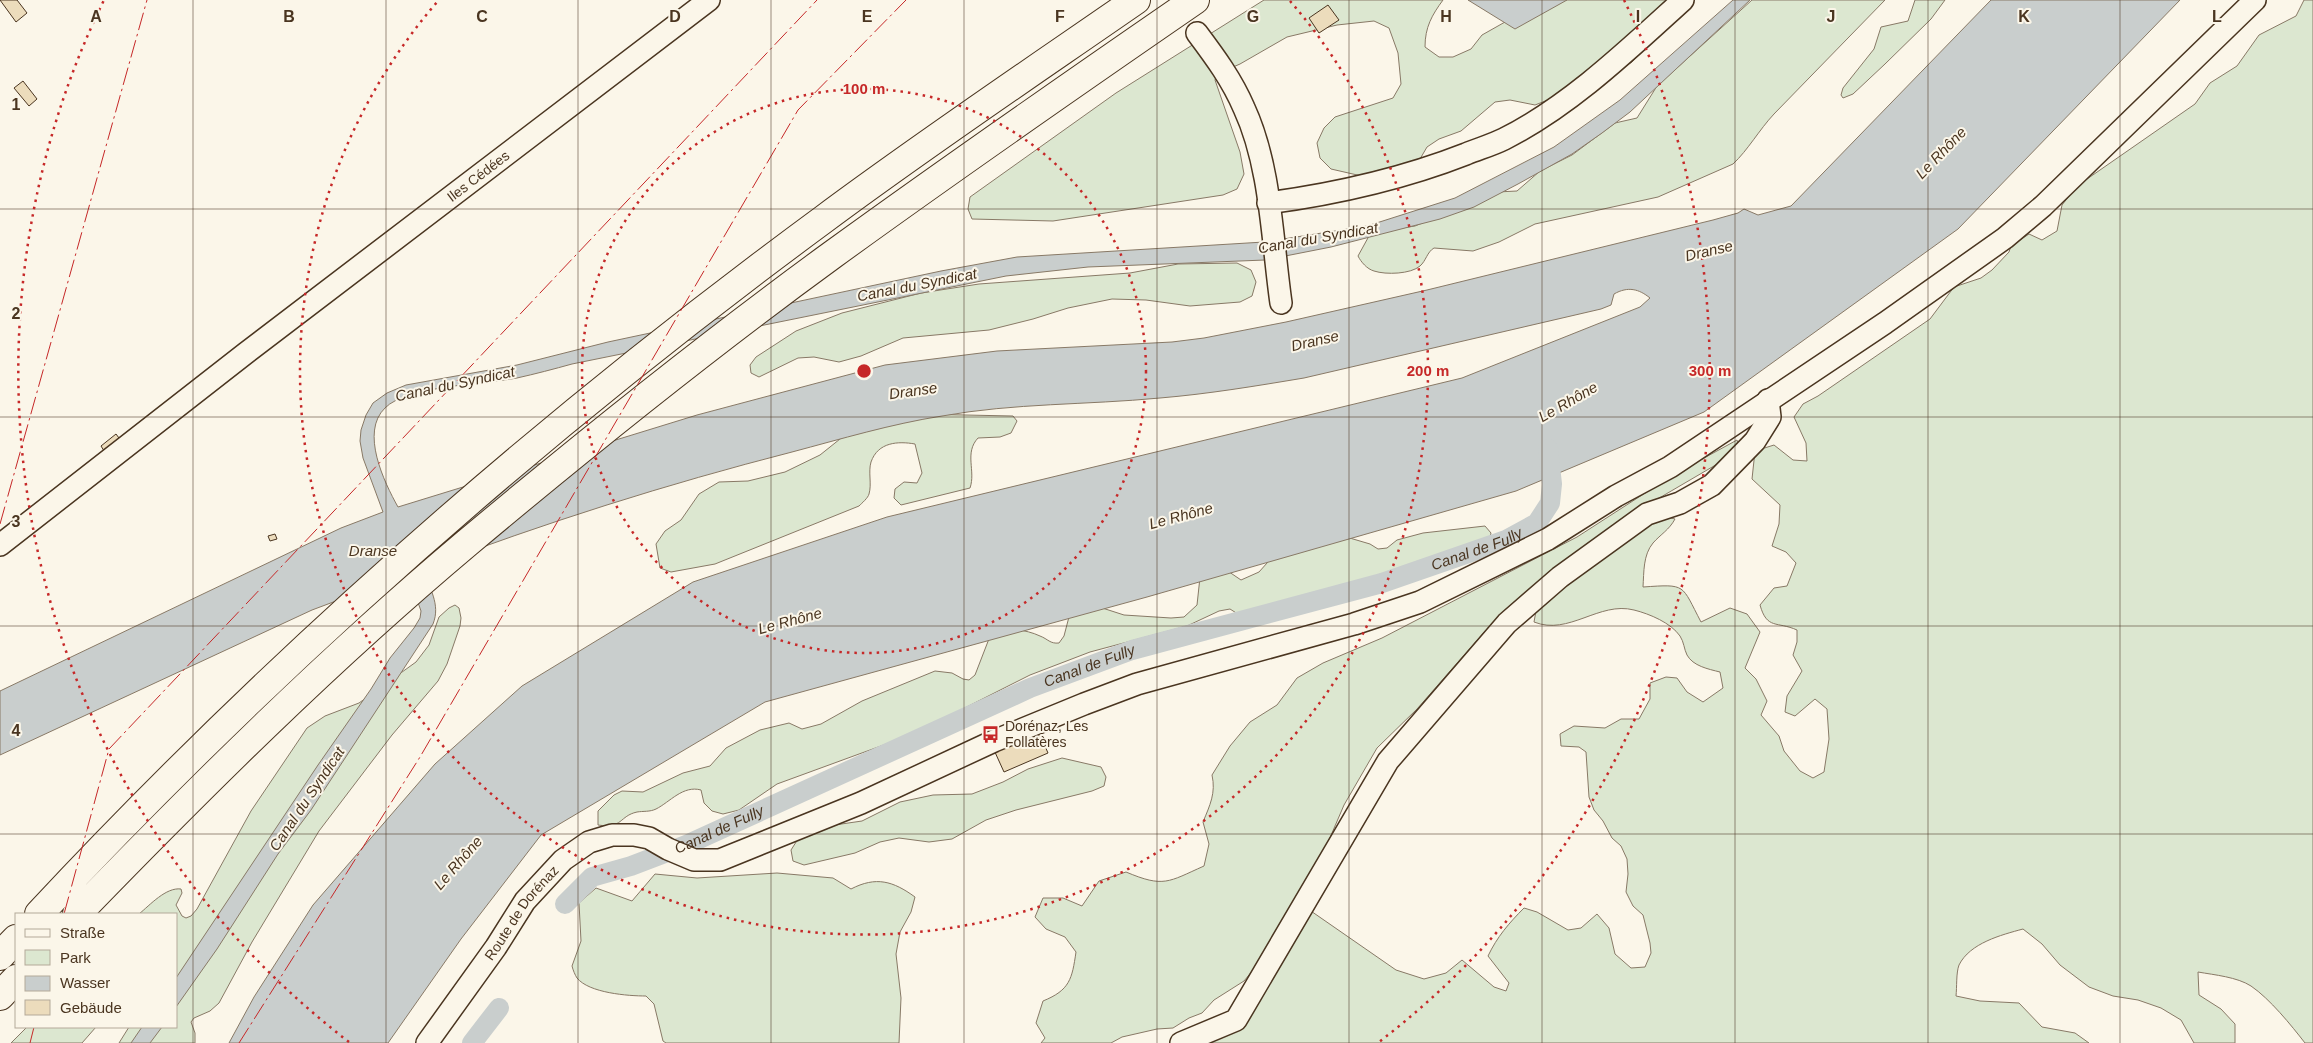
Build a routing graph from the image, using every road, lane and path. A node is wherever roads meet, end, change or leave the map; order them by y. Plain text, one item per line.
1 (709, 0) edge
2 (1136, 0) edge
3 (1195, 0) edge
4 (1683, 0) edge
5 (2255, 0) edge
6 (1198, 33) dead end
7 (1269, 210) junction
8 (1279, 293) dead end
9 (1768, 400) junction
10 (0, 546) edge
11 (40, 913) edge
12 (78, 913) edge
13 (15, 939) edge
14 (0, 956) edge
15 (15, 980) edge
16 (0, 996) edge
17 (427, 1043) edge
18 (1181, 1043) edge

1 - 10 street, Iles Cédées
2 - 11 highway
3 - 12 highway
4 - 7 street
5 - 9 street
6 - 7 street
7 - 8 street
9 - 17 street, Route de Dorénaz
9 - 18 street
13 - 14 highway
15 - 16 highway

